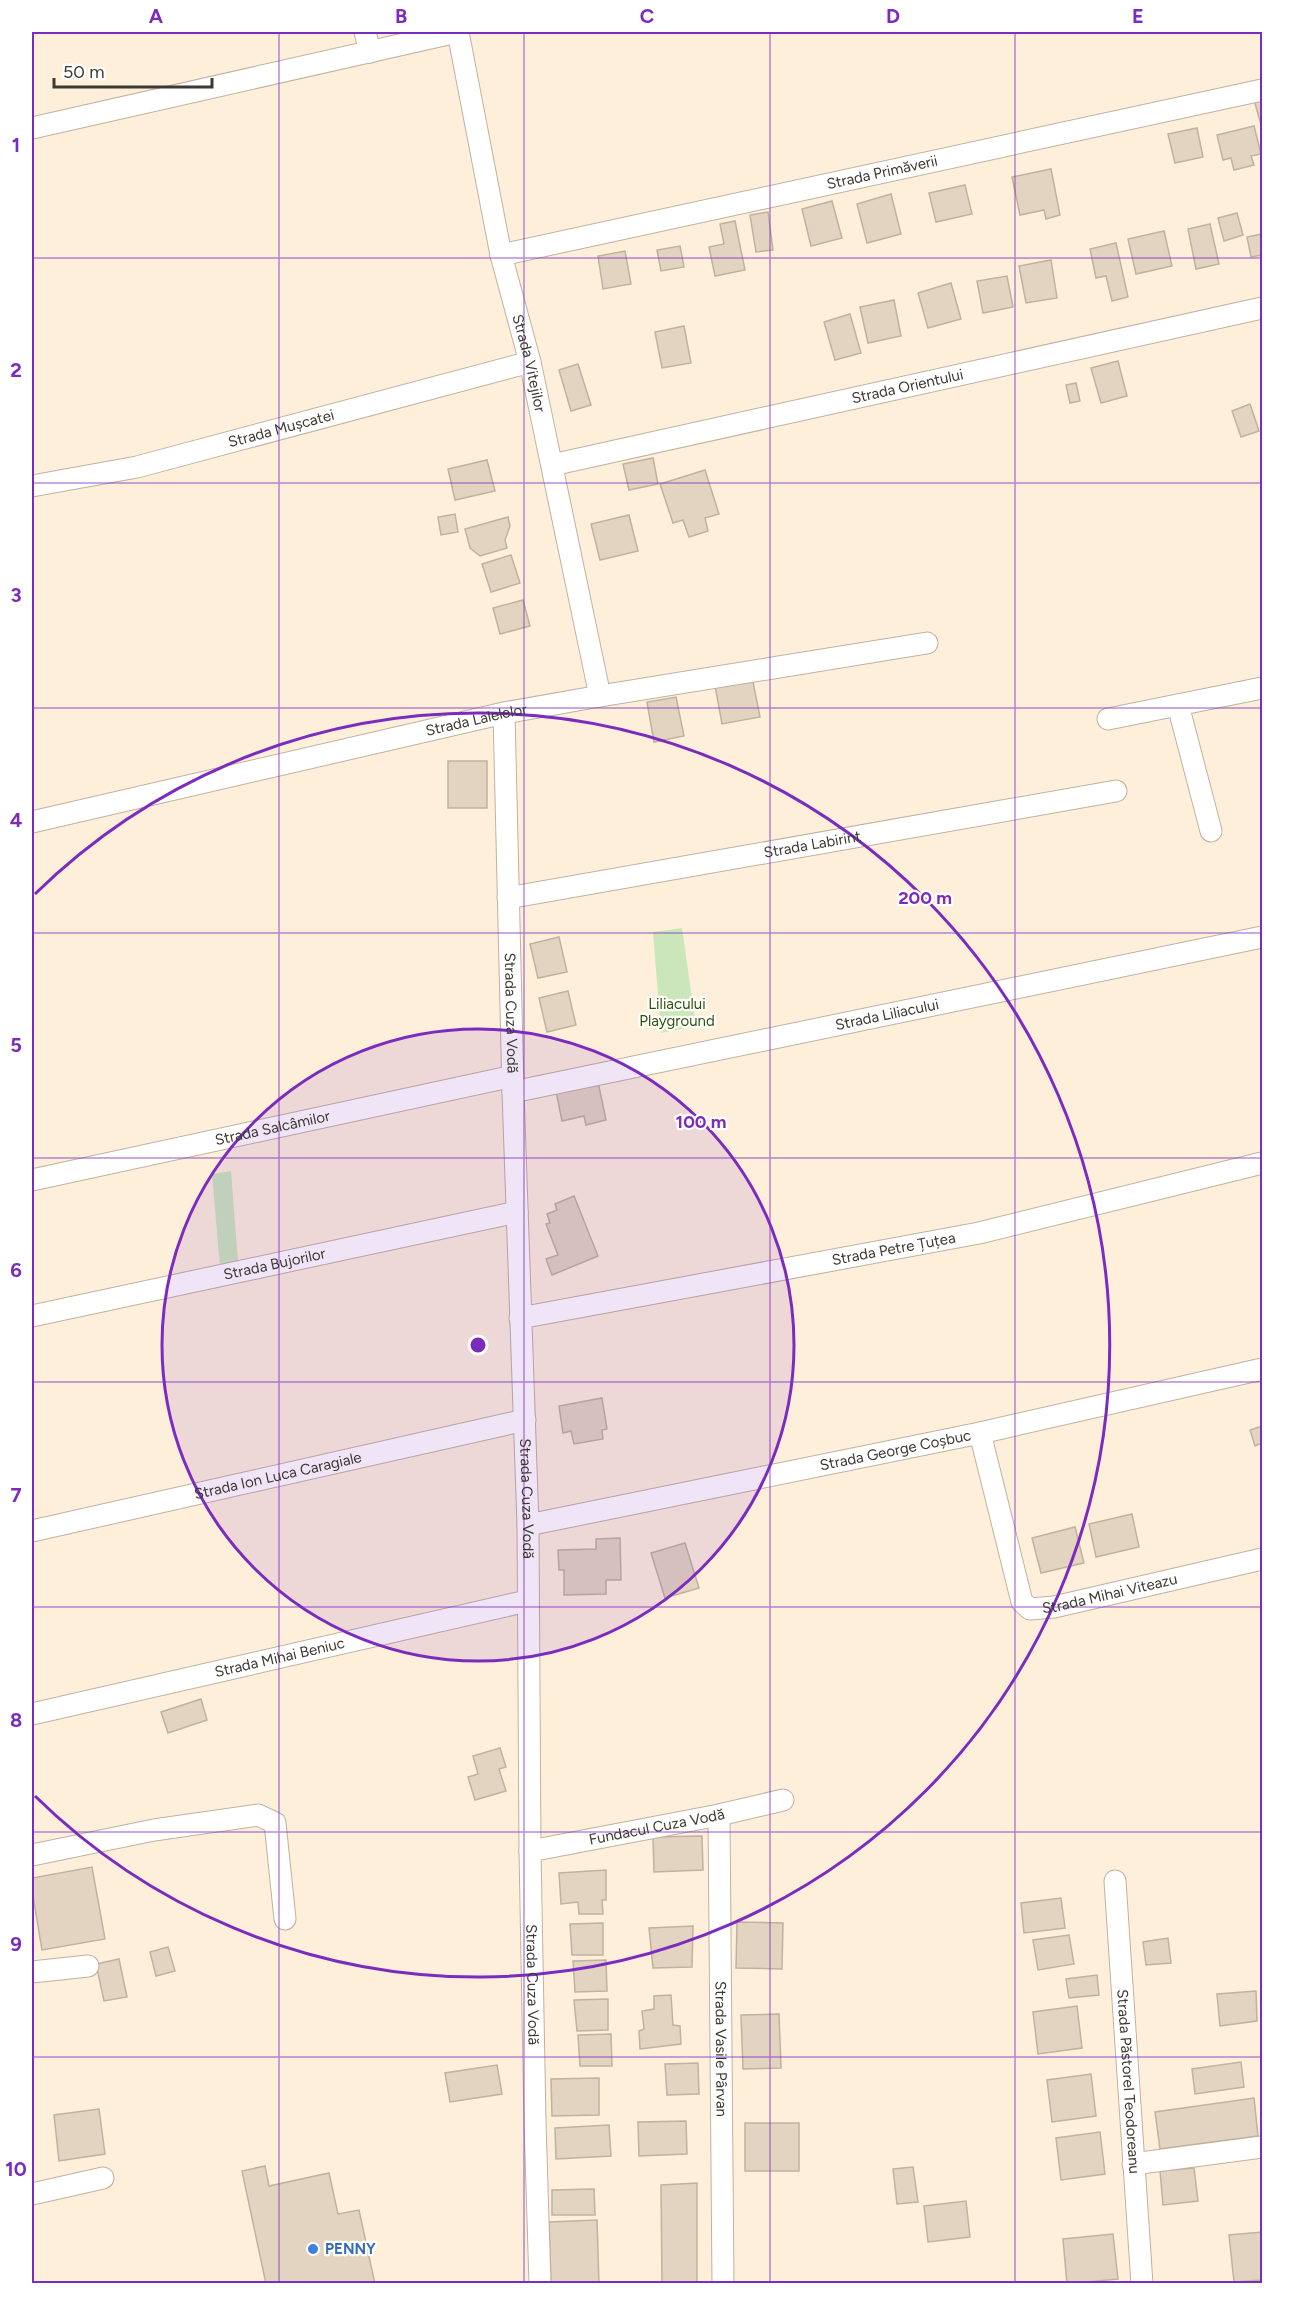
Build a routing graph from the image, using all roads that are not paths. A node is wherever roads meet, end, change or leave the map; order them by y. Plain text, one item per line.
1 (457, 32) edge
2 (367, 42) edge
3 (1263, 90) edge
4 (32, 128) edge
5 (501, 255) junction
6 (1263, 308) edge
7 (530, 363) junction
8 (552, 465) junction
9 (32, 486) edge
10 (927, 643) dead end
11 (1263, 688) edge
12 (600, 696) junction
13 (1178, 705) junction
14 (504, 714) junction
15 (1108, 719) dead end
16 (1116, 791) dead end
17 (32, 822) edge
18 (1211, 831) dead end
19 (508, 898) junction
20 (1263, 937) edge
21 (513, 1084) junction
22 (1263, 1163) edge
23 (32, 1180) edge
24 (517, 1212) junction
25 (32, 1316) edge
26 (520, 1318) junction
27 (1263, 1369) edge
28 (525, 1420) junction
29 (980, 1433) junction
30 (528, 1525) junction
31 (32, 1531) edge
32 (1263, 1559) edge
33 (527, 1601) junction
34 (32, 1714) edge
35 (783, 1800) dead end
36 (719, 1815) junction
37 (530, 1851) junction
38 (32, 1855) edge
39 (1115, 1881) dead end
40 (285, 1919) dead end
41 (88, 1966) dead end
42 (32, 1972) edge
43 (1263, 2147) edge
44 (1133, 2164) junction
45 (103, 2178) dead end
46 (32, 2193) edge
47 (540, 2283) edge
48 (723, 2283) edge
49 (1142, 2283) edge

1 - 2 street
1 - 5 street, Strada Vitejilor
2 - 4 street
3 - 5 street, Strada Primăverii
5 - 7 street, Strada Vitejilor
6 - 8 street, Strada Orientului
7 - 8 street, Strada Vitejilor
7 - 9 street, Strada Mușcatei
8 - 12 street, Strada Vitejilor
10 - 12 street, Strada Lalelelor
11 - 13 street
12 - 14 street, Strada Lalelelor
13 - 15 street
13 - 18 street
14 - 17 street, Strada Lalelelor
14 - 19 street, Strada Cuza Vodă
16 - 19 street, Strada Labirint
19 - 21 street, Strada Cuza Vodă
20 - 21 street, Strada Liliacului
21 - 23 street, Strada Salcâmilor
21 - 24 street, Strada Cuza Vodă
22 - 26 street, Strada Petre Țuțea
24 - 25 street, Strada Bujorilor
24 - 26 street, Strada Cuza Vodă
26 - 28 street, Strada Cuza Vodă
27 - 29 street, Strada George Coșbuc
28 - 30 street, Strada Cuza Vodă
28 - 31 street, Strada Ion Luca Caragiale
29 - 30 street, Strada George Coșbuc
29 - 32 street, Strada Mihai Viteazu
30 - 33 street, Strada Cuza Vodă
33 - 34 street, Strada Mihai Beniuc
33 - 37 street, Strada Cuza Vodă
35 - 36 street, Fundacul Cuza Vodă
36 - 37 street, Fundacul Cuza Vodă
36 - 48 street, Strada Vasile Pârvan
37 - 47 street, Strada Cuza Vodă
38 - 40 street
39 - 44 street, Strada Păstorel Teodoreanu
41 - 42 street
43 - 44 street
44 - 49 street, Strada Păstorel Teodoreanu
45 - 46 street

